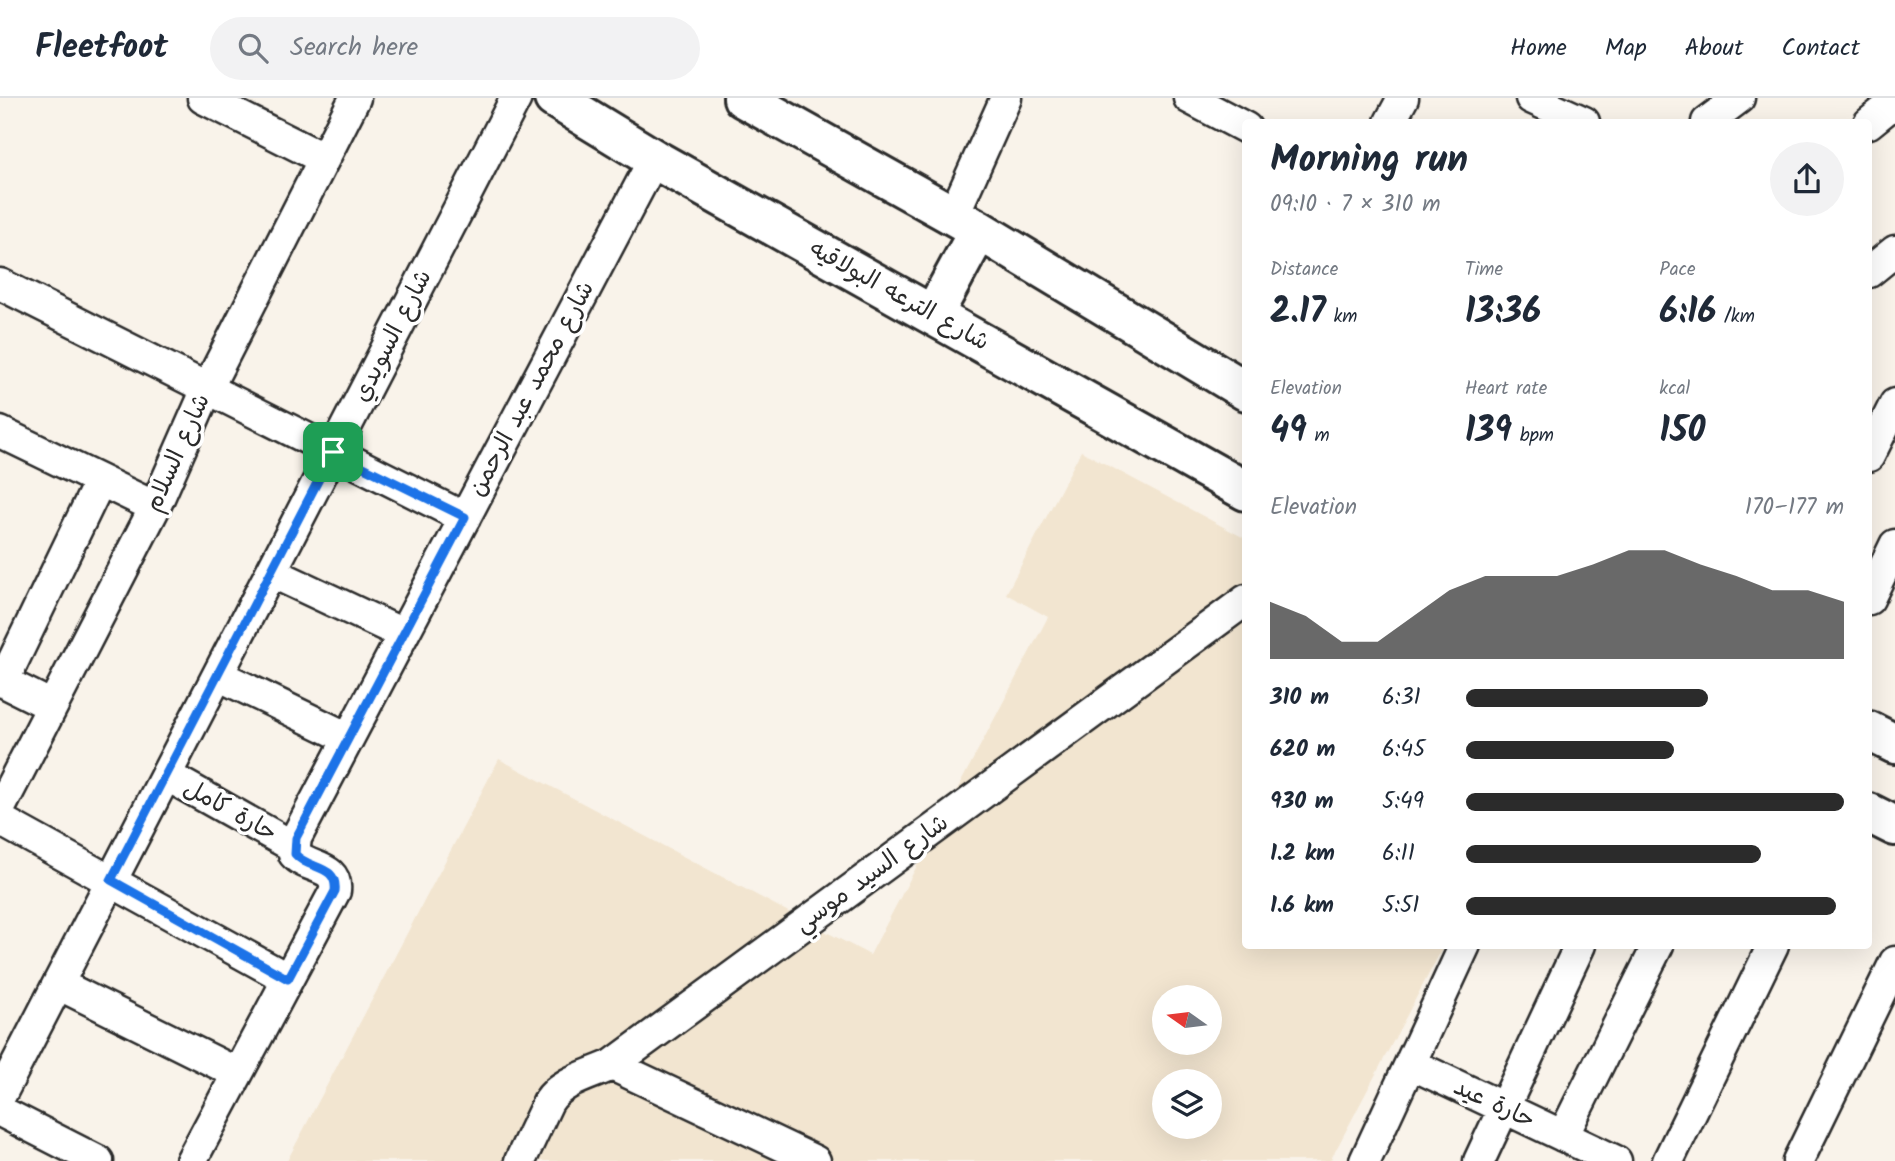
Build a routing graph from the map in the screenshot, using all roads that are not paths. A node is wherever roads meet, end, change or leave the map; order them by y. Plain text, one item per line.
1 (203, 98) edge
2 (355, 98) edge
3 (516, 98) edge
4 (554, 98) edge
5 (743, 98) edge
6 (1006, 98) edge
7 (1189, 98) edge
8 (1403, 98) edge
9 (1531, 98) edge
10 (1701, 98) edge
11 (1739, 98) edge
12 (1895, 102) edge
13 (1571, 111) edge
14 (1392, 119) edge
15 (1690, 119) edge
16 (1711, 119) edge
17 (1872, 120) edge
18 (1242, 126) edge
19 (324, 159) junction
20 (654, 159) junction
21 (966, 223) junction
22 (1895, 251) edge
23 (1872, 270) edge
24 (0, 284) edge
25 (933, 316) junction
26 (207, 388) junction
27 (1242, 388) edge
28 (1895, 404) edge
29 (2, 437) edge
30 (1872, 450) edge
31 (333, 452) junction
32 (100, 481) junction
33 (1242, 489) edge
34 (155, 507) junction
35 (465, 517) junction
36 (1895, 545) edge
37 (271, 572) junction
38 (1872, 593) edge
39 (1242, 603) edge
40 (403, 634) junction
41 (218, 675) junction
42 (2, 681) edge
43 (52, 706) junction
44 (1872, 732) edge
45 (348, 738) junction
46 (1895, 744) edge
47 (166, 775) junction
48 (0, 808) edge
49 (1872, 814) edge
50 (0, 820) edge
51 (1895, 826) edge
52 (294, 847) junction
53 (111, 880) junction
54 (1463, 949) edge
55 (1578, 949) edge
56 (1656, 949) edge
57 (1771, 949) edge
58 (1895, 962) edge
59 (288, 979) junction
60 (58, 984) junction
61 (1411, 1064) junction
62 (612, 1065) junction
63 (237, 1073) junction
64 (0, 1096) edge
65 (1504, 1108) junction
66 (0, 1111) edge
67 (1563, 1136) junction
68 (97, 1161) edge
69 (191, 1161) edge
70 (520, 1161) edge
71 (815, 1161) edge
72 (1366, 1161) edge
73 (1479, 1161) edge
74 (1616, 1161) edge
75 (1668, 1161) edge
76 (1798, 1161) edge

1 - 19 street
2 - 19 street, شارع السلام
3 - 31 street, شارع السويدي
4 - 20 street, شارع الترعه البولاقيه
5 - 21 street
6 - 21 street
7 - 18 street
8 - 14 street
9 - 13 street
10 - 15 street
11 - 16 street
12 - 17 street
19 - 26 street, شارع السلام
20 - 25 street, شارع الترعه البولاقيه
20 - 35 street, شارع محمد عبد الرحمن
21 - 25 street
21 - 27 street
22 - 23 street
24 - 26 street
25 - 33 street, شارع الترعه البولاقيه
26 - 31 street
26 - 34 street, شارع السلام
28 - 30 street
29 - 32 street
31 - 35 street
31 - 37 street, شارع السويدي
32 - 34 street
32 - 42 street
34 - 43 street, شارع السلام
35 - 40 street, شارع محمد عبد الرحمن
36 - 38 street
37 - 40 street
37 - 41 street, شارع السويدي
39 - 62 street, شارع السيد موسي
40 - 45 street, شارع محمد عبد الرحمن
41 - 45 street
41 - 47 street, شارع السويدي
42 - 43 street
43 - 48 street, شارع السلام
44 - 46 street
45 - 52 street, شارع محمد عبد الرحمن
47 - 52 street, حارة كامل
47 - 53 street, شارع السويدي
49 - 51 street
50 - 53 street
52 - 59 street
53 - 59 street
53 - 60 street, شارع السويدي
54 - 61 street
55 - 65 street
56 - 67 street
57 - 75 street
58 - 76 street
59 - 63 street
60 - 63 street
60 - 64 street, شارع السويدي
61 - 65 street, حارة عيد
61 - 72 street
62 - 70 street, شارع السيد موسي
62 - 71 street
63 - 69 street
65 - 67 street, حارة عيد
65 - 73 street
66 - 68 street
67 - 74 street, حارة عيد

